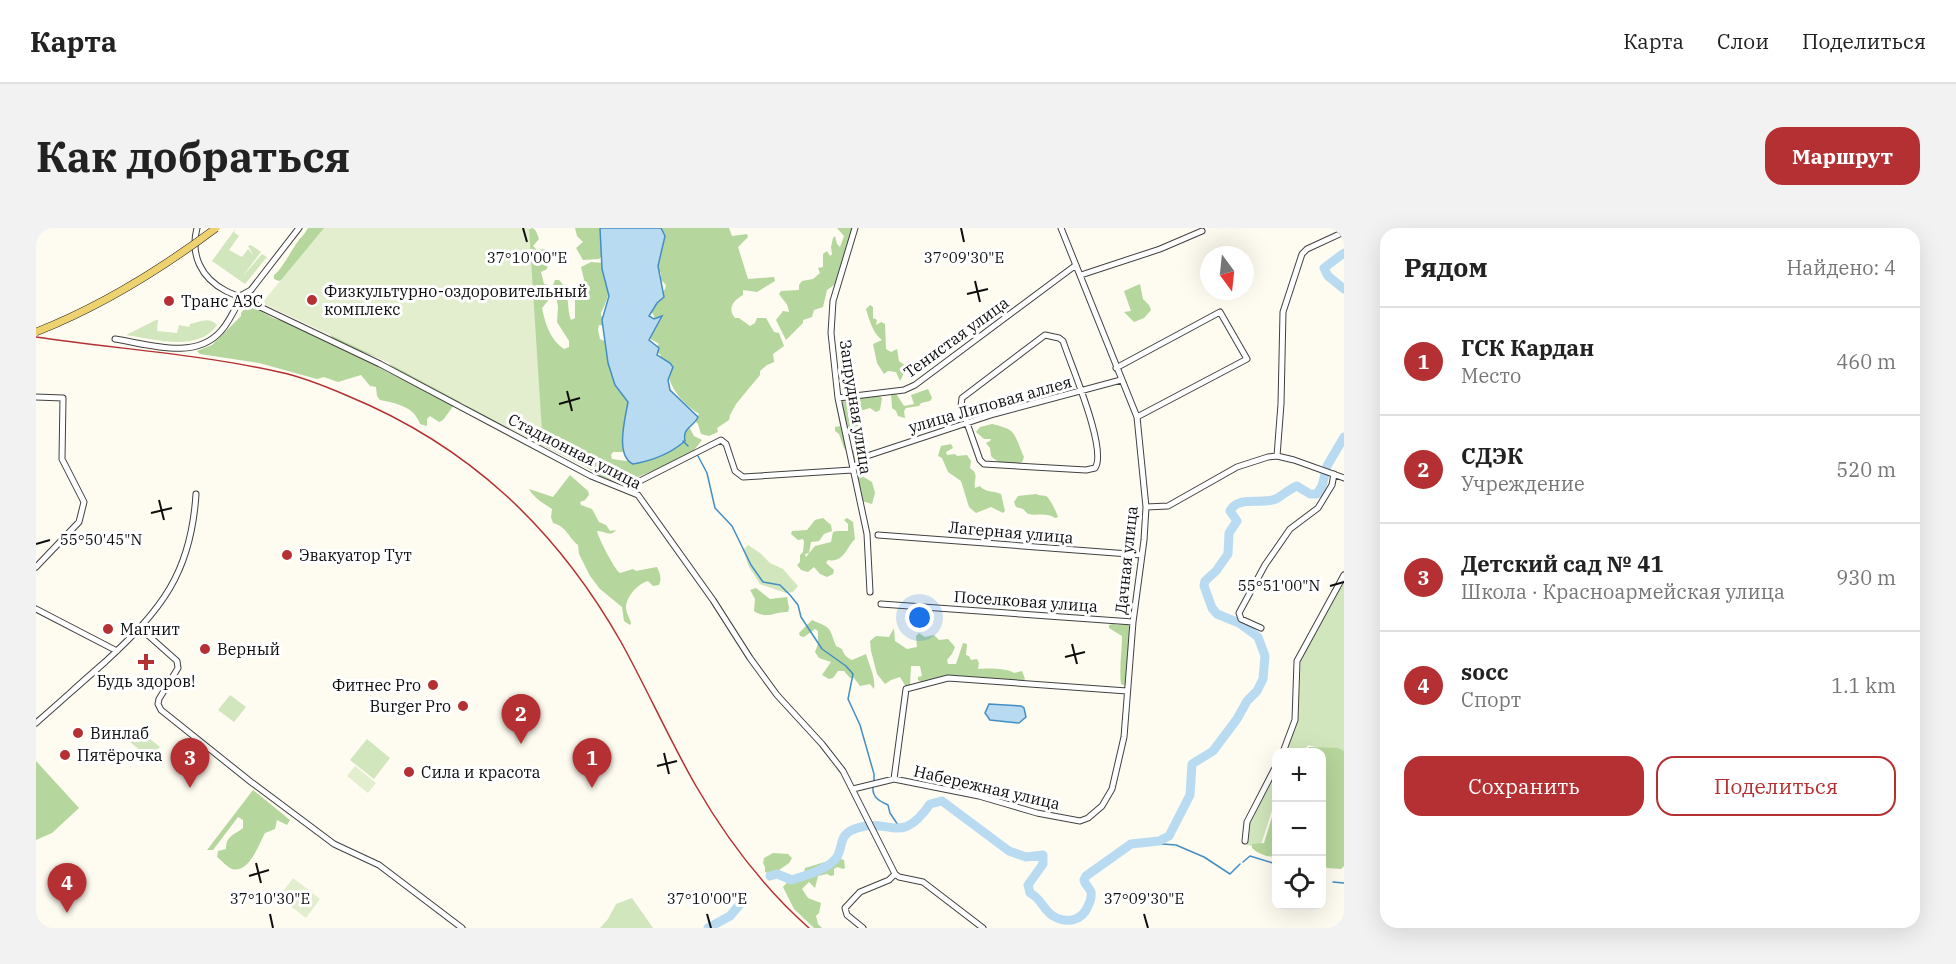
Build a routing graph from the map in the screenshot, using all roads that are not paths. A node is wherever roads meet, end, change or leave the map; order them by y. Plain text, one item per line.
1 (197, 228) edge
2 (216, 228) edge
3 (299, 228) edge
4 (855, 228) edge
5 (1061, 228) edge
6 (1202, 231) dead end
7 (1344, 232) edge
8 (1077, 265) junction
9 (1081, 275) junction
10 (242, 295) junction
11 (36, 332) edge
12 (115, 339) dead end
13 (1116, 368) junction
14 (1121, 380) junction
15 (1081, 391) junction
16 (36, 397) edge
17 (838, 398) junction
18 (1137, 417) junction
19 (967, 423) junction
20 (867, 456) dead end
21 (1277, 456) junction
22 (852, 470) junction
23 (1333, 474) junction
24 (1344, 478) edge
25 (624, 489) junction
26 (196, 494) dead end
27 (1146, 507) junction
28 (878, 535) dead end
29 (1142, 555) junction
30 (36, 567) edge
31 (1344, 575) edge
32 (870, 592) dead end
33 (881, 604) dead end
34 (36, 609) edge
35 (1133, 622) junction
36 (1261, 628) dead end
37 (141, 629) junction
38 (117, 651) junction
39 (1127, 691) junction
40 (36, 723) edge
41 (1285, 748) edge
42 (1272, 774) edge
43 (894, 779) junction
44 (853, 789) junction
45 (1080, 821) joint
46 (1245, 841) dead end
47 (895, 874) junction
48 (462, 928) edge
49 (863, 928) edge
50 (983, 928) edge

1 - 10 street, Стадионная улица
2 - 11 main road, bridge
3 - 10 street
4 - 17 street, Запрудная улица
5 - 8 street, Дачная улица
6 - 9 street
7 - 21 street
8 - 9 street, Дачная улица
8 - 17 street, Тенистая улица
9 - 13 street, Дачная улица
10 - 12 street
10 - 25 street, Стадионная улица
13 - 14 street, Дачная улица
13 - 18 street
14 - 15 street, улица Липовая аллея
14 - 18 street, Дачная улица
15 - 19 street, улица Липовая аллея
15 - 19 street
15 - 19 street
16 - 30 street
17 - 22 street, Запрудная улица
18 - 27 street, Дачная улица
19 - 20 street, улица Липовая аллея
21 - 23 street
21 - 27 street
22 - 25 street
22 - 32 street, Запрудная улица
23 - 24 street
23 - 36 street
25 - 44 street, Стадионная улица
26 - 37 street
27 - 29 street, Дачная улица
28 - 29 street, Лагерная улица
29 - 35 street, Дачная улица
31 - 41 street
33 - 35 street, Поселковая улица
34 - 38 street
35 - 39 street, Дачная улица
37 - 38 street
37 - 48 street
38 - 40 street
39 - 43 street
39 - 45 street, Дачная улица
42 - 46 street
43 - 44 street, Набережная улица
43 - 45 street, Набережная улица
44 - 47 street, Стадионная улица
47 - 49 street
47 - 50 street

